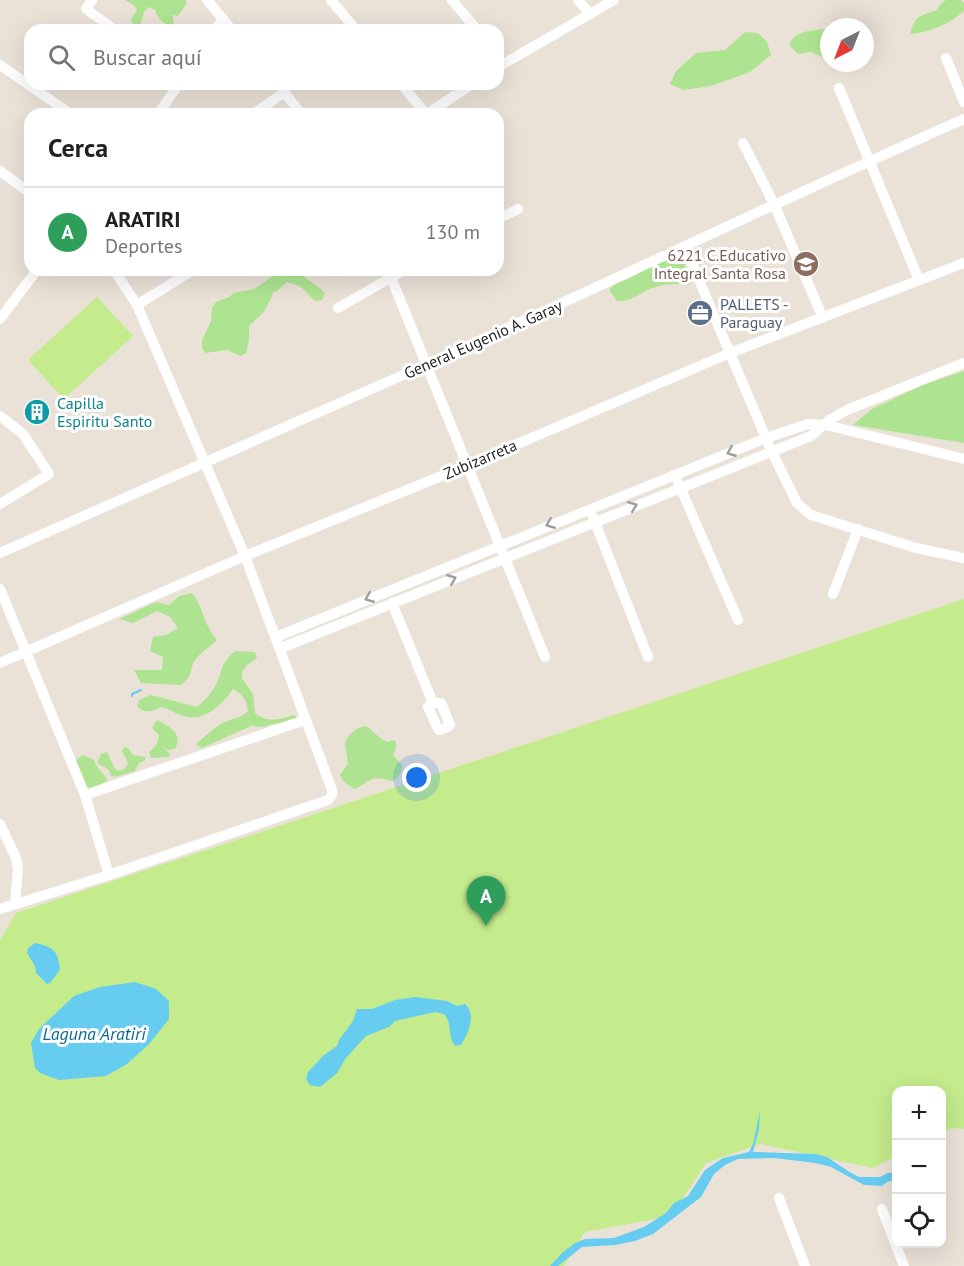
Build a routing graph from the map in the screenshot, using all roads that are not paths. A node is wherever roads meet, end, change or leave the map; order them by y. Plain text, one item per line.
1 (207, 0) edge
2 (331, 0) edge
3 (452, 0) edge
4 (578, 0) edge
5 (614, 0) edge
6 (89, 4) edge
7 (590, 14) junction
8 (223, 19) junction
9 (109, 24) edge
10 (219, 24) edge
11 (227, 24) edge
12 (351, 24) edge
13 (472, 24) edge
14 (946, 58) dead end
15 (504, 60) edge
16 (0, 65) edge
17 (24, 82) edge
18 (839, 88) dead end
19 (36, 90) edge
20 (175, 90) edge
21 (280, 90) edge
22 (284, 90) edge
23 (406, 90) edge
24 (463, 90) edge
25 (964, 102) edge
26 (62, 108) edge
27 (162, 108) edge
28 (260, 108) edge
29 (297, 108) edge
30 (421, 108) edge
31 (435, 108) edge
32 (964, 118) edge
33 (743, 143) dead end
34 (869, 161) junction
35 (0, 171) edge
36 (24, 189) edge
37 (774, 204) junction
38 (518, 208) dead end
39 (504, 216) edge
40 (686, 247) junction
41 (964, 263) edge
42 (32, 276) edge
43 (118, 276) edge
44 (183, 276) edge
45 (387, 276) edge
46 (391, 276) edge
47 (920, 280) junction
48 (137, 305) junction
49 (338, 308) dead end
50 (823, 318) junction
51 (0, 319) edge
52 (730, 353) junction
53 (964, 363) edge
54 (427, 365) junction
55 (0, 416) edge
56 (826, 425) junction
57 (766, 438) junction
58 (771, 450) junction
59 (964, 459) edge
60 (206, 462) junction
61 (466, 466) junction
62 (675, 474) junction
63 (679, 487) junction
64 (0, 504) edge
65 (590, 508) junction
66 (595, 522) junction
67 (858, 530) junction
68 (500, 544) junction
69 (0, 553) edge
70 (245, 556) junction
71 (506, 557) junction
72 (964, 558) edge
73 (0, 589) edge
74 (833, 594) dead end
75 (392, 603) junction
76 (738, 620) dead end
77 (276, 637) junction
78 (281, 648) junction
79 (26, 652) junction
80 (545, 657) dead end
81 (648, 657) dead end
82 (0, 663) edge
83 (433, 703) dead end
84 (305, 720) junction
85 (85, 795) junction
86 (0, 824) edge
87 (109, 875) junction
88 (15, 903) junction
89 (0, 909) edge
90 (779, 1198) dead end
91 (882, 1209) dead end
92 (805, 1266) edge
93 (904, 1266) edge

1 - 8 street
2 - 12 street
3 - 13 street
4 - 7 street
5 - 7 street
6 - 9 street
7 - 15 street
8 - 10 street
8 - 11 street
14 - 25 street
16 - 17 street
18 - 34 street
19 - 26 street
20 - 27 street
21 - 28 street
22 - 29 street
23 - 30 street
24 - 31 street
32 - 34 street, General Eugenio A. Garay
33 - 37 street
34 - 37 street, General Eugenio A. Garay
34 - 47 street
35 - 36 street
37 - 40 street, General Eugenio A. Garay
37 - 50 street
38 - 39 street
40 - 52 street
40 - 54 street, General Eugenio A. Garay
41 - 47 street, Zubizarreta
42 - 51 street
43 - 48 street
44 - 48 street
45 - 49 street
46 - 54 street
47 - 50 street, Zubizarreta
48 - 60 street
50 - 52 street, Zubizarreta
52 - 57 street
52 - 61 street, Zubizarreta
53 - 56 street
54 - 60 street, General Eugenio A. Garay
54 - 61 street
55 - 64 street
56 - 57 street
56 - 58 street
56 - 59 street
57 - 58 street
57 -> 62 street
58 - 63 street
58 - 67 street
60 - 69 street, General Eugenio A. Garay
60 - 70 street
61 - 68 street
61 - 70 street, Zubizarreta
62 - 63 street
62 - 65 street
66 -> 63 street
63 - 76 street
65 - 66 street
65 -> 68 street
66 - 71 street
66 - 81 street
67 - 72 street
67 - 74 street
68 - 71 street
68 -> 77 street
70 - 77 street
70 - 79 street, Zubizarreta
75 -> 71 street
71 - 80 street
73 - 79 street
75 - 78 street
75 - 83 street
77 - 78 street
78 - 84 street
79 - 82 street, Zubizarreta
79 - 85 street
84 - 85 street
84 - 87 street
85 - 87 street
86 - 88 street
87 - 88 street
88 - 89 street
90 - 92 street
91 - 93 street

